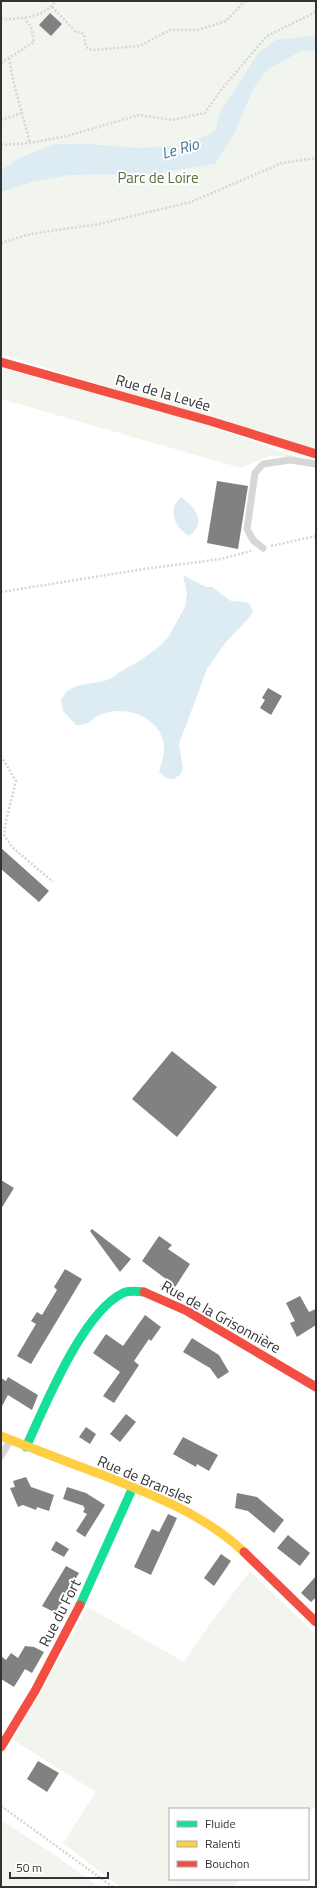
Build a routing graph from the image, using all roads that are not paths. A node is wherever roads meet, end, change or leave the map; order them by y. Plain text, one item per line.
1 (1, 362) edge
2 (316, 454) edge
3 (316, 464) edge
4 (263, 548) road end
5 (316, 1387) edge
6 (1, 1436) edge
7 (10, 1440) junction
8 (26, 1447) junction
9 (1, 1456) edge
10 (133, 1487) junction
11 (316, 1622) edge
12 (1, 1747) edge

1 - 2 street, Rue de la Levée
3 - 4 lane
5 - 8 street, Rue de la Grisonnière
6 - 7 street, Rue de Bransles
7 - 8 street, Rue de Bransles
7 - 9 lane
8 - 10 street, Rue de Bransles
10 - 11 street, Rue de Bransles
10 - 12 street, Rue du Fort

